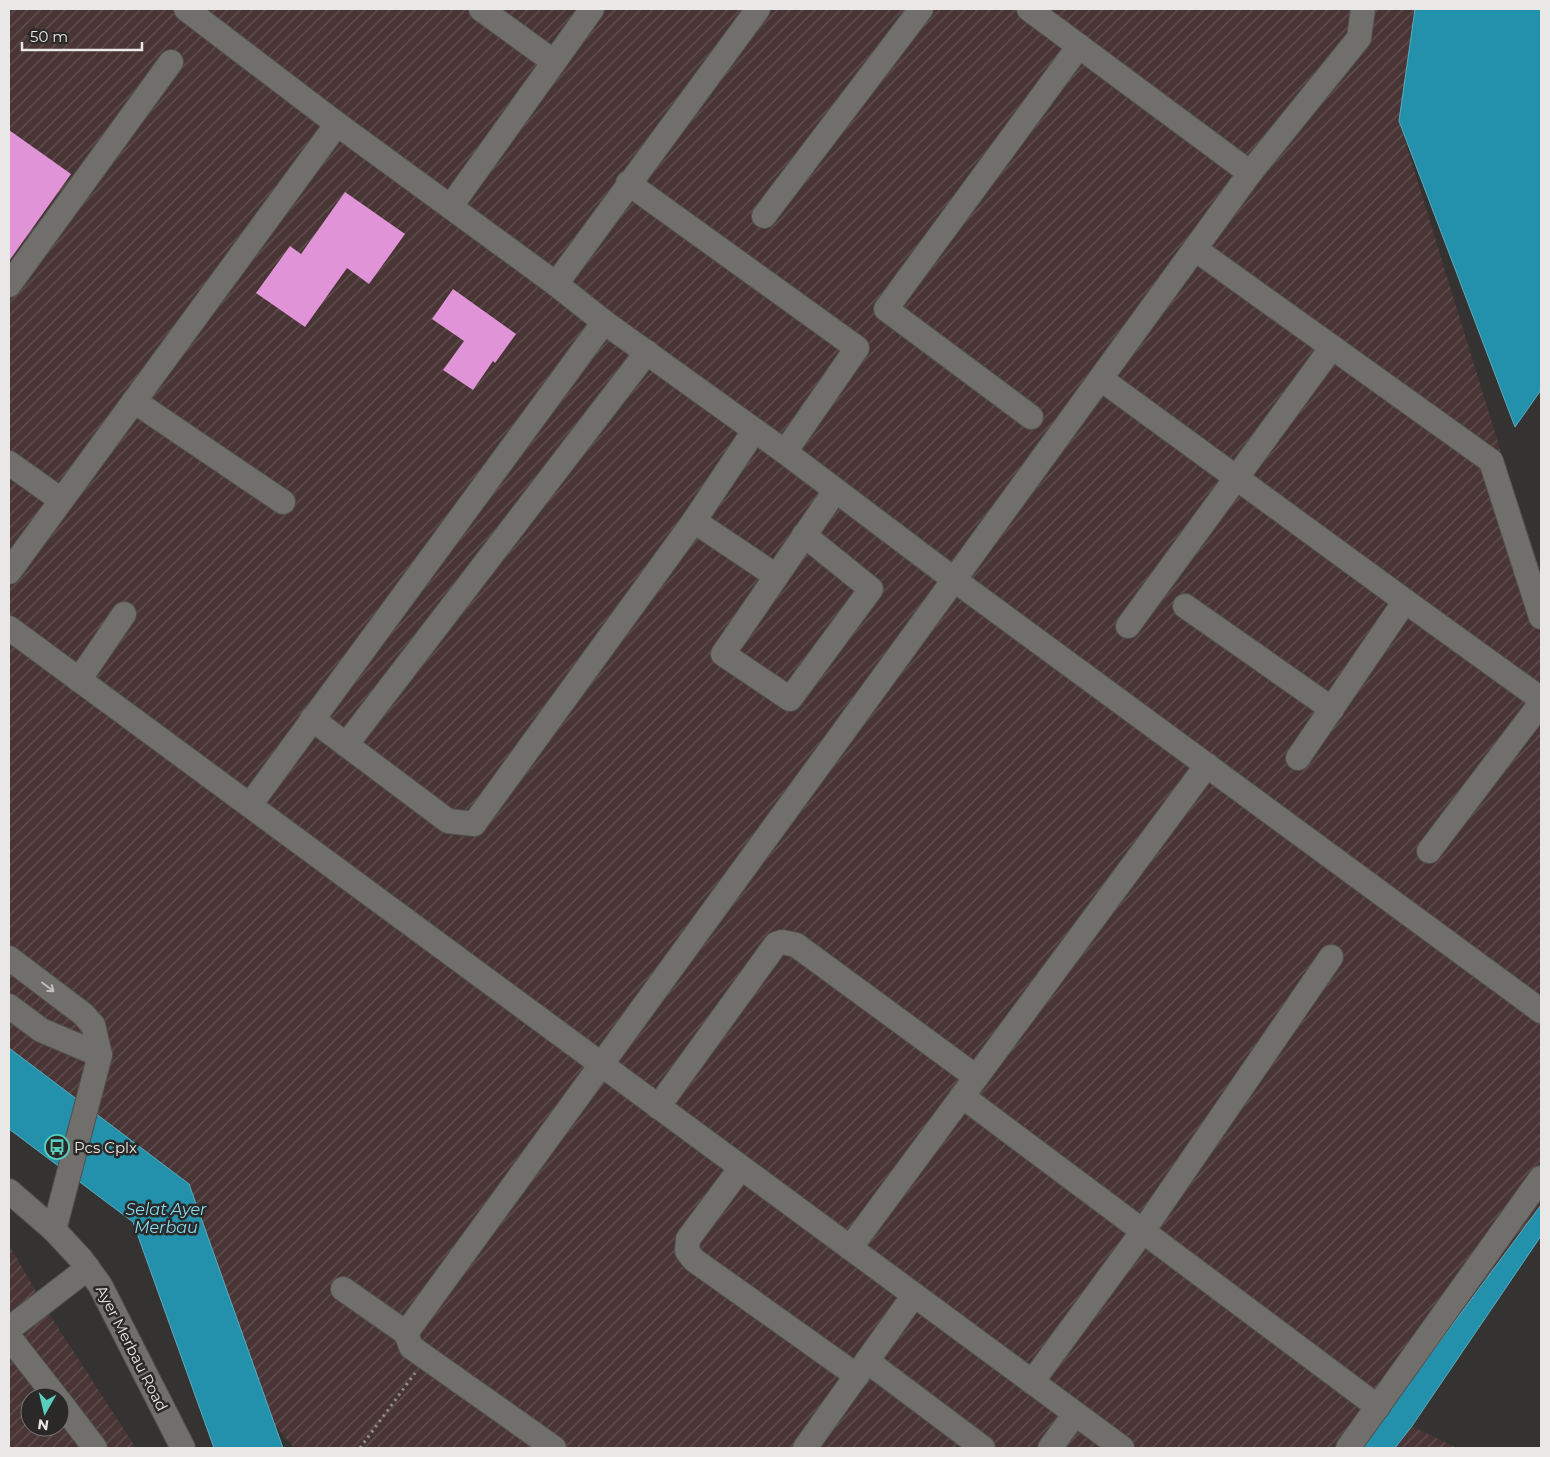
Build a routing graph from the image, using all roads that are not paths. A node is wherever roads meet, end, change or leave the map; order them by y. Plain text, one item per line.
1 (480, 9) edge
2 (592, 9) edge
3 (758, 9) edge
4 (921, 9) edge
5 (1029, 9) edge
6 (1363, 9) edge
7 (188, 10) edge
8 (1079, 46) junction
9 (171, 62) dead end
10 (554, 62) junction
11 (337, 124) junction
12 (1250, 173) junction
13 (628, 183) junction
14 (451, 206) junction
15 (764, 216) dead end
16 (1195, 249) junction
17 (556, 284) junction
18 (9, 285) edge
19 (604, 322) junction
20 (1332, 347) junction
21 (647, 352) junction
22 (1101, 380) junction
23 (134, 400) junction
24 (1031, 417) dead end
25 (754, 431) junction
26 (785, 452) junction
27 (9, 463) edge
28 (1237, 477) junction
29 (835, 491) junction
30 (61, 500) junction
31 (283, 502) dead end
32 (694, 522) junction
33 (804, 535) junction
34 (9, 572) edge
35 (776, 576) junction
36 (956, 581) junction
37 (1405, 601) junction
38 (1185, 606) dead end
39 (124, 614) dead end
40 (1541, 616) edge
41 (1128, 626) dead end
42 (9, 628) edge
43 (79, 680) junction
44 (1541, 701) edge
45 (1332, 709) junction
46 (312, 719) junction
47 (346, 745) junction
48 (1298, 758) dead end
49 (1207, 765) junction
50 (250, 805) junction
51 (1429, 851) dead end
52 (1331, 957) dead end
53 (9, 958) edge
54 (9, 1006) edge
55 (1541, 1011) edge
56 (601, 1065) junction
57 (97, 1066) junction
58 (969, 1086) junction
59 (658, 1107) junction
60 (740, 1169) junction
61 (1541, 1178) edge
62 (9, 1191) edge
63 (54, 1230) junction
64 (1143, 1231) junction
65 (850, 1248) junction
66 (88, 1268) junction
67 (343, 1289) dead end
68 (914, 1295) junction
69 (9, 1329) edge
70 (406, 1333) junction
71 (9, 1336) edge
72 (862, 1369) junction
73 (1032, 1382) junction
74 (48, 1387) edge
75 (1378, 1407) junction
76 (1075, 1414) junction
77 (70, 1416) edge
78 (94, 1448) edge
79 (182, 1448) edge
80 (554, 1448) edge
81 (805, 1448) edge
82 (983, 1448) edge
83 (1050, 1448) edge
84 (1122, 1448) edge
85 (1348, 1448) edge

1 - 10 street
2 - 10 street
3 - 13 street
4 - 15 street
5 - 8 street
6 - 12 street
7 - 11 street
8 - 12 street
8 - 24 street
9 - 18 street
10 - 14 street
11 - 14 street
11 - 23 street
12 - 16 street
13 - 17 street
13 - 26 street
14 - 17 street
16 - 20 street
16 - 22 street
17 - 19 street
19 - 21 street
19 - 46 street
20 - 28 street
20 - 40 street
21 - 25 street
21 - 47 street
22 - 28 street
22 - 36 street
23 - 30 street
23 - 31 street
25 - 26 street
25 - 32 street
26 - 29 street
27 - 30 street
28 - 37 street
28 - 41 street
29 - 33 street
29 - 36 street
30 - 34 street
32 - 35 street
32 - 47 street
33 - 35 street
33 - 35 street
36 - 49 street
36 - 56 street
37 - 44 street
37 - 45 street
38 - 45 street
39 - 43 street
42 - 43 street
43 - 50 street
44 - 51 street
45 - 48 street
46 - 47 street
46 - 50 street
49 - 55 street
49 - 58 street
50 - 56 street
52 - 64 street
53 -> 57 street
54 - 57 street
56 - 59 street
56 - 70 street
57 - 63 street
58 - 59 street
58 - 64 street
58 - 65 street
59 - 60 street
60 - 65 street
60 - 72 street
61 - 75 street
62 - 63 street, Ayer Merbau Road
63 - 66 street, Ayer Merbau Road
64 - 73 street
64 - 75 street
65 - 68 street
66 - 69 street
66 - 79 street, Ayer Merbau Road
67 - 70 street
68 - 72 street
68 - 73 street
70 - 80 street
71 - 74 street
72 - 81 street
72 - 82 street
73 - 76 street
75 - 85 street
76 - 83 street
76 - 84 street
77 - 78 street

